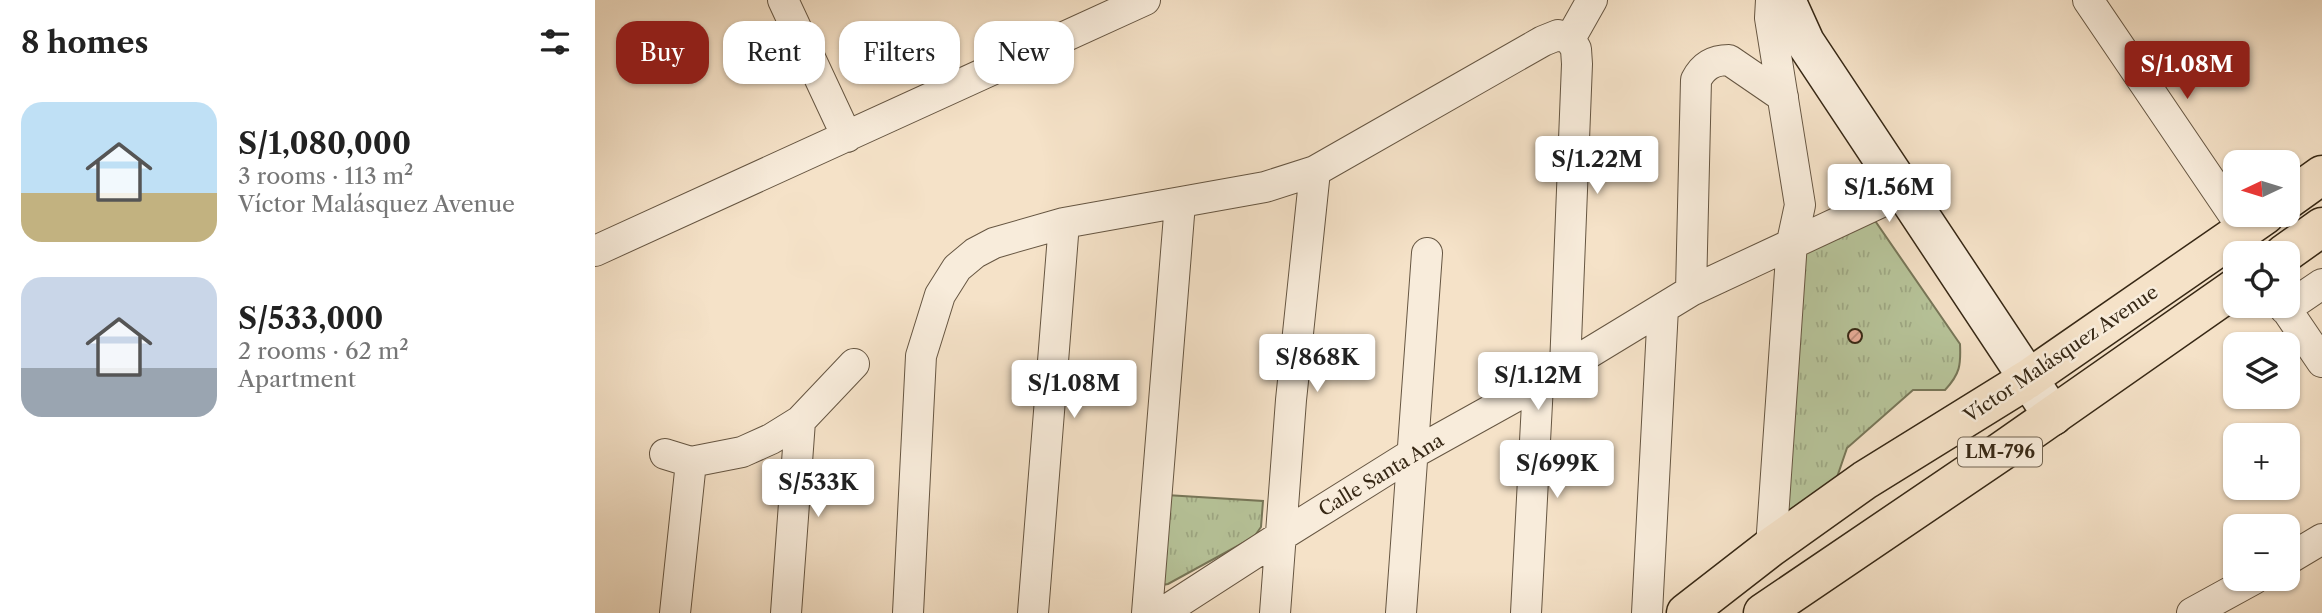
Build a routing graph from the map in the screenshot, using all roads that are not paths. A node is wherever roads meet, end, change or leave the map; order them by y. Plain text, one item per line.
1 (783, 0) edge
2 (1145, 0) edge
3 (1592, 0) edge
4 (1770, 0) edge
5 (1786, 0) edge
6 (2088, 0) edge
7 (1570, 39) junction
8 (1783, 97) junction
9 (846, 137) junction
10 (1315, 171) junction
11 (2322, 175) edge
12 (2223, 181) edge
13 (2300, 191) edge
14 (1903, 192) junction
15 (1180, 203) junction
16 (1064, 223) junction
17 (2322, 227) edge
18 (2247, 228) edge
19 (1792, 242) junction
20 (2300, 243) edge
21 (595, 251) edge
22 (1427, 253) dead end
23 (2322, 284) edge
24 (1691, 291) junction
25 (2223, 296) edge
26 (2300, 298) edge
27 (1663, 308) junction
28 (2292, 318) edge
29 (2322, 362) edge
30 (854, 364) dead end
31 (1565, 367) junction
32 (2028, 379) junction
33 (1538, 384) junction
34 (2053, 416) junction
35 (800, 421) junction
36 (1412, 454) junction
37 (1281, 536) junction
38 (2322, 539) edge
39 (1771, 547) junction
40 (2300, 552) edge
41 (2231, 591) edge
42 (675, 613) edge
43 (786, 613) edge
44 (908, 613) edge
45 (1033, 613) edge
46 (1147, 613) edge
47 (1163, 613) edge
48 (1275, 613) edge
49 (1401, 613) edge
50 (1526, 613) edge
51 (1647, 613) edge
52 (1686, 613) edge
53 (1763, 613) edge
54 (2192, 613) edge

1 - 9 street
2 - 9 street
3 - 7 street
4 - 8 street
5 - 14 main road
6 - 12 street
7 - 10 street
7 - 31 street
8 - 19 street
8 - 24 street
9 - 21 street
10 - 15 street
10 - 37 street
11 - 13 main road
14 - 19 street, Calle Santa Ana
14 - 32 main road
15 - 16 street
15 - 46 street
16 - 44 street
16 - 45 street
17 - 20 main road
18 - 32 main road, Víctor Malásquez Avenue / LM-796
19 - 24 street, Calle Santa Ana
19 - 39 street
22 - 36 street
23 - 26 street
24 - 27 street, Calle Santa Ana
25 - 34 main road, LM-796
27 - 31 street, Calle Santa Ana
27 - 51 street
28 - 29 street
30 - 35 street
31 - 33 street, Calle Santa Ana
32 - 34 main road
32 - 39 main road, Víctor Malásquez Avenue / LM-796
33 - 36 street, Calle Santa Ana
33 - 50 street
34 - 53 main road, LM-796
35 - 42 street
35 - 43 street
36 - 37 street, Calle Santa Ana
36 - 49 street
37 - 47 street, Calle Santa Ana
37 - 48 street
38 - 40 street
39 - 52 main road, Víctor Malásquez Avenue / LM-796
41 - 54 street

